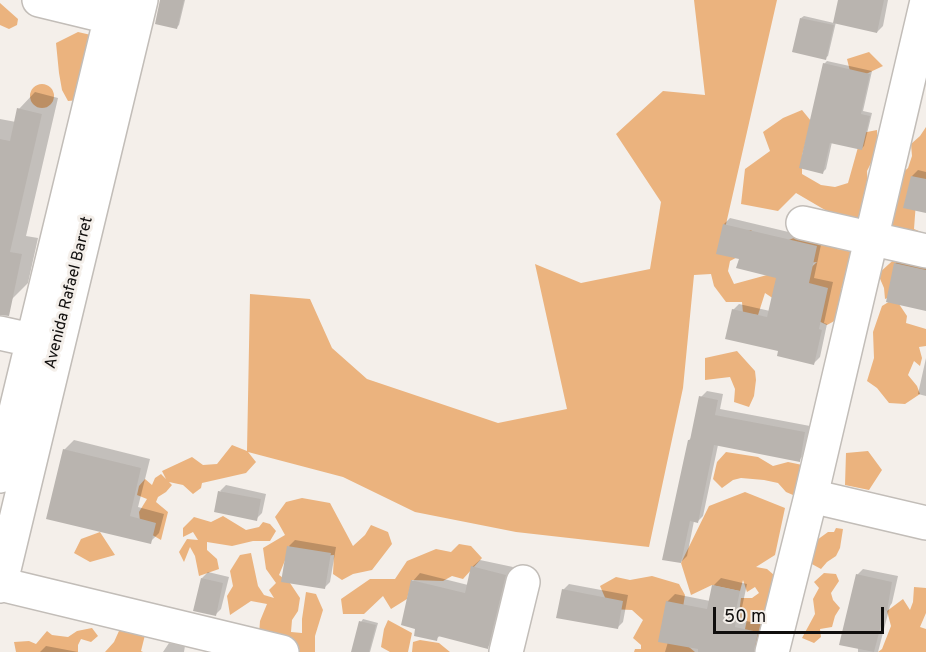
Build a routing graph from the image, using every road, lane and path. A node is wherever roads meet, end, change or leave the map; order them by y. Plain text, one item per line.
1 (39, 0) edge
2 (926, 5) edge
3 (126, 10) edge
4 (803, 223) dead end
5 (870, 238) junction
6 (926, 251) edge
7 (0, 333) edge
8 (45, 343) junction
9 (0, 476) edge
10 (811, 496) junction
11 (926, 523) edge
12 (523, 582) dead end
13 (0, 585) edge
14 (239, 647) edge
15 (282, 652) edge
16 (506, 652) edge
17 (772, 652) edge

1 - 3 street
2 - 5 street
3 - 8 street, Avenida Rafael Barret
4 - 5 street
5 - 6 street
5 - 10 street
7 - 8 street
8 - 9 street, Avenida Rafael Barret
8 - 13 street, Avenida Rafael Barret
10 - 11 street
10 - 17 street
12 - 16 street
13 - 14 street
14 - 15 street

